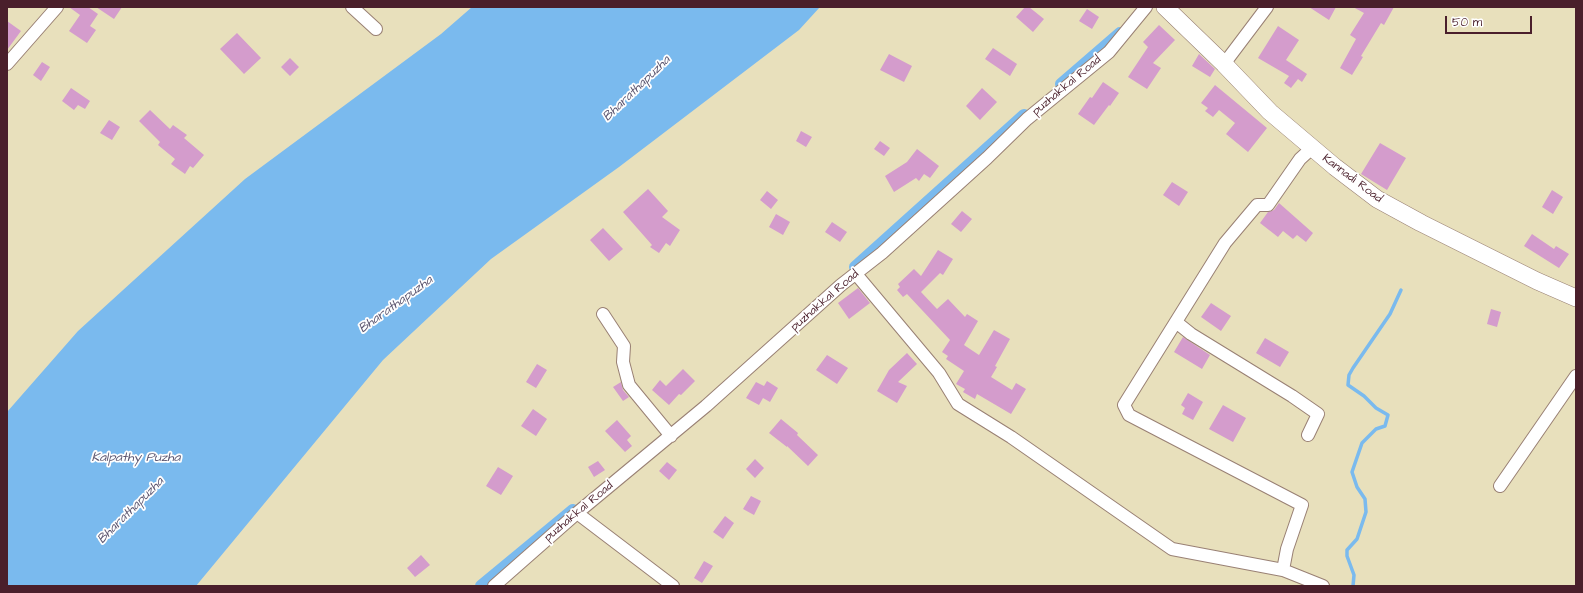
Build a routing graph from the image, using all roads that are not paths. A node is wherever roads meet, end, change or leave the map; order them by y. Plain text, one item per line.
1 (57, 7) edge
2 (352, 7) edge
3 (1146, 7) edge
4 (1165, 7) edge
5 (1267, 7) edge
6 (376, 29) dead end
7 (7, 64) edge
8 (1224, 64) junction
9 (1312, 148) junction
10 (856, 274) junction
11 (1576, 298) edge
12 (603, 314) dead end
13 (1176, 322) junction
14 (1576, 376) edge
15 (670, 435) junction
16 (1308, 435) dead end
17 (1500, 486) dead end
18 (577, 513) junction
19 (1284, 570) junction
20 (494, 586) edge
21 (673, 586) edge
22 (1323, 586) edge

1 - 7 street
2 - 6 street
3 - 10 street, puzhakkal Road
4 - 8 street, Kannadi Road
5 - 8 street
8 - 9 street, Kannadi Road
9 - 11 street, Kannadi Road
9 - 13 street
10 - 15 street, puzhakkal Road
10 - 19 street
12 - 15 street
13 - 16 street
13 - 19 street
14 - 17 street
15 - 18 street, puzhakkal Road
18 - 20 street, puzhakkal Road
18 - 21 street
19 - 22 street

